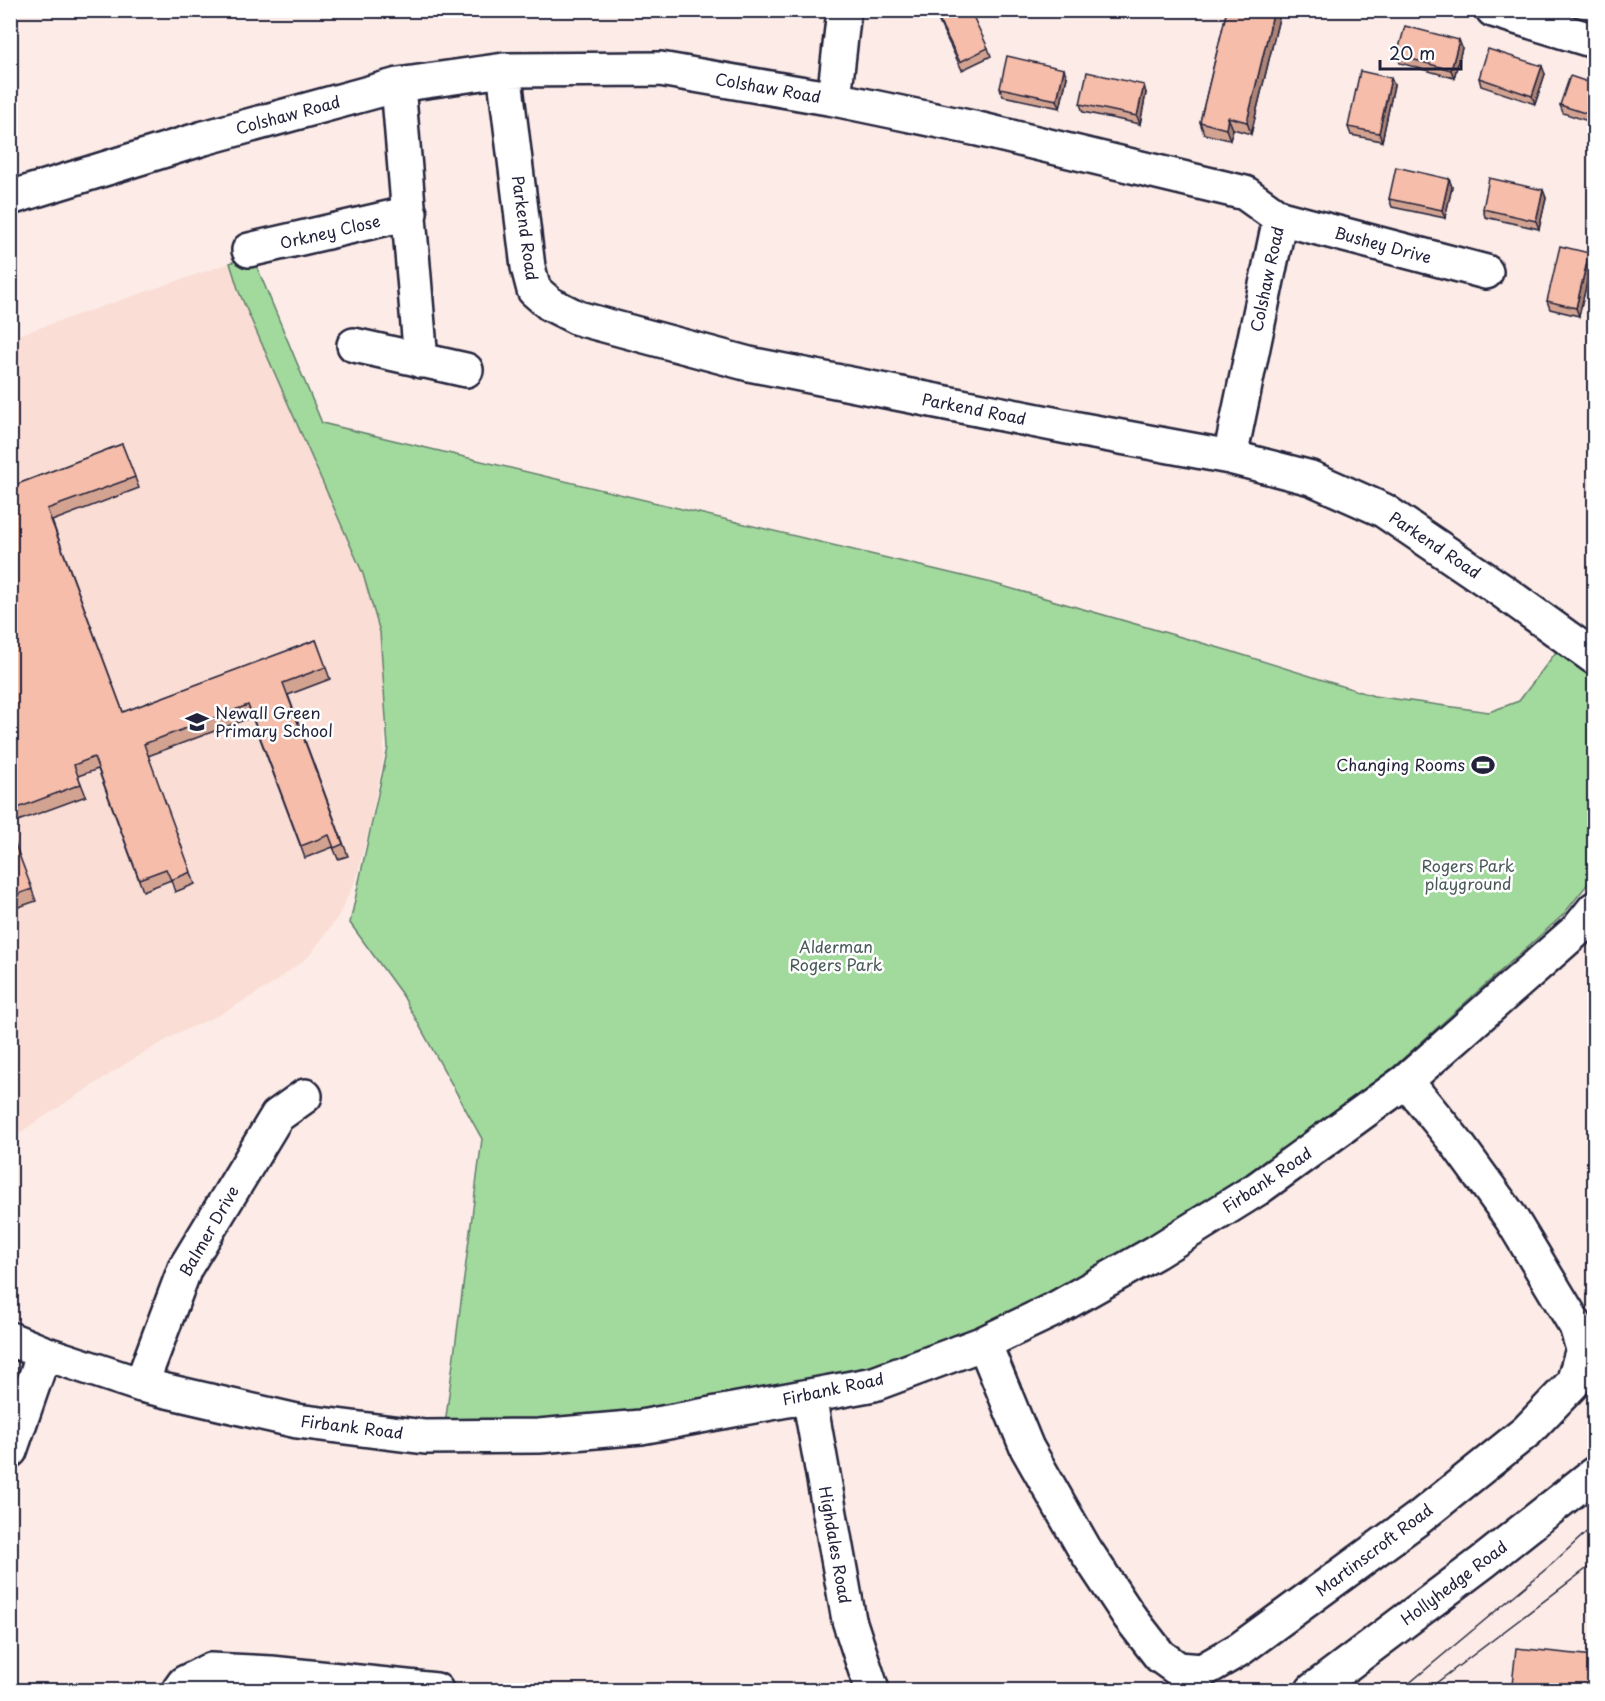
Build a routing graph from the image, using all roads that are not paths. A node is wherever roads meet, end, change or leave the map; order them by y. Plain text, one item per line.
1 (844, 10) edge
2 (1493, 10) edge
3 (1594, 41) edge
4 (504, 70) junction
5 (399, 85) junction
6 (834, 99) junction
7 (10, 198) edge
8 (410, 213) junction
9 (1280, 218) junction
10 (249, 250) dead end
11 (1486, 272) dead end
12 (354, 345) dead end
13 (421, 361) junction
14 (466, 370) dead end
15 (1230, 457) junction
16 (1594, 657) edge
17 (1589, 929) edge
18 (1406, 1081) junction
19 (305, 1096) dead end
20 (10, 1339) edge
21 (984, 1343) junction
22 (44, 1353) junction
23 (141, 1384) junction
24 (808, 1396) junction
25 (10, 1451) edge
26 (1594, 1474) edge
27 (179, 1690) edge
28 (436, 1690) edge
29 (872, 1690) edge
30 (1313, 1690) edge

1 - 6 street
2 - 3 street
4 - 5 street, Colshaw Road
4 - 6 street, Colshaw Road
4 - 15 street, Parkend Road
5 - 7 street, Colshaw Road
5 - 8 street
6 - 9 street, Colshaw Road
8 - 10 street, Orkney Close
8 - 13 street
9 - 11 street, Bushey Drive
9 - 15 street, Colshaw Road
12 - 13 street
13 - 14 street
15 - 16 street, Parkend Road
17 - 18 street, Firbank Road
18 - 21 street, Firbank Road
18 - 21 street, Martinscroft Road
19 - 23 street, Balmer Drive
20 - 22 street, Firbank Road
21 - 24 street, Firbank Road
22 - 23 street, Firbank Road
22 - 25 street
23 - 24 street, Firbank Road
24 - 29 street, Highdales Road
26 - 30 street, Hollyhedge Road
27 - 28 street

